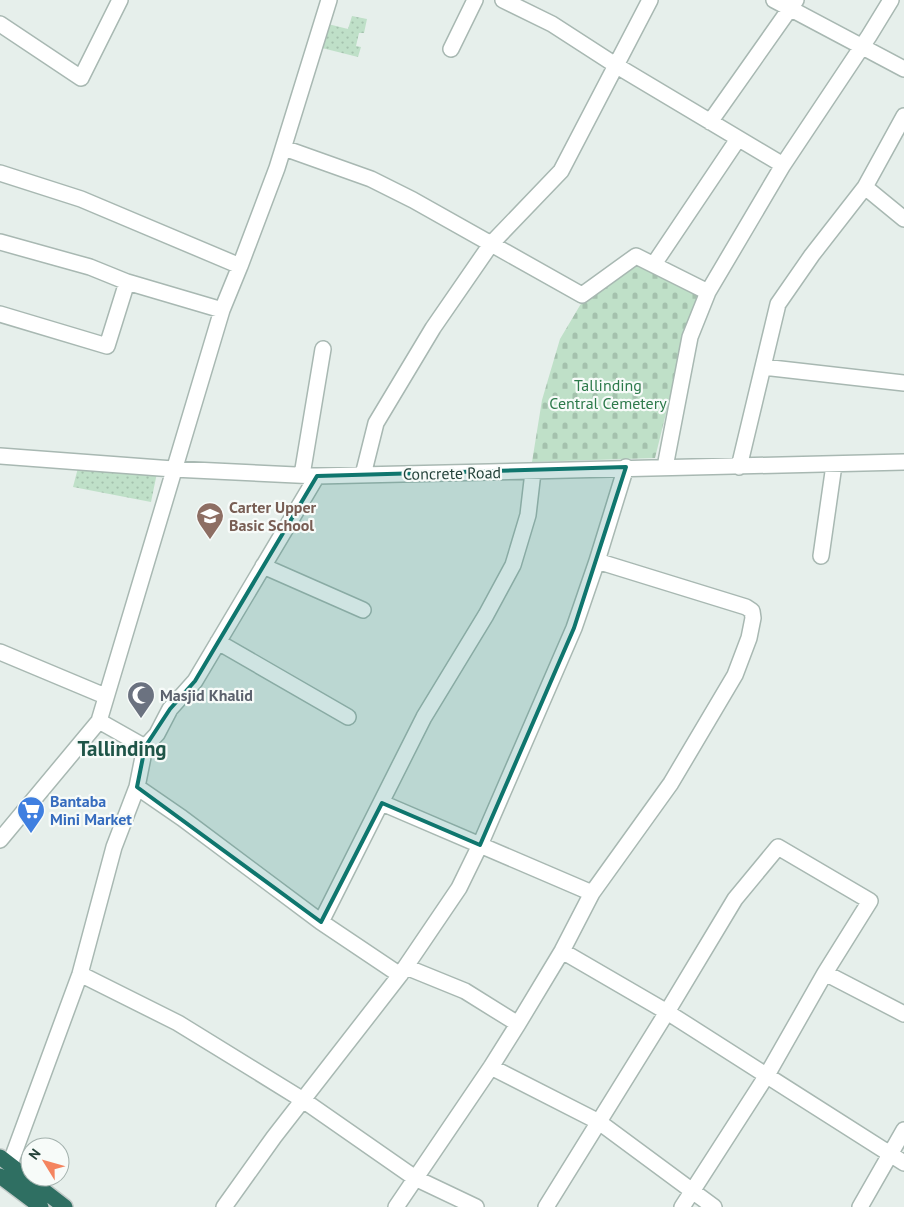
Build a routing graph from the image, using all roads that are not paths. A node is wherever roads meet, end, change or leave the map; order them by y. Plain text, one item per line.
1 (120, 0) edge
2 (329, 0) edge
3 (475, 0) edge
4 (503, 0) edge
5 (650, 0) edge
6 (774, 0) edge
7 (891, 0) edge
8 (793, 5) edge
9 (0, 24) edge
10 (862, 47) junction
11 (451, 49) dead end
12 (617, 66) junction
13 (904, 69) edge
14 (904, 116) edge
15 (710, 122) junction
16 (738, 139) junction
17 (284, 148) junction
18 (783, 165) junction
19 (0, 173) edge
20 (865, 187) junction
21 (904, 218) edge
22 (0, 242) edge
23 (491, 244) junction
24 (654, 264) junction
25 (240, 266) junction
26 (127, 282) junction
27 (708, 292) junction
28 (222, 310) junction
29 (0, 314) edge
30 (324, 349) dead end
31 (763, 367) junction
32 (904, 383) edge
33 (0, 456) edge
34 (904, 462) edge
35 (834, 465) junction
36 (665, 467) junction
37 (739, 467) junction
38 (626, 468) junction
39 (173, 469) junction
40 (534, 472) junction
41 (302, 475) junction
42 (363, 475) junction
43 (317, 476) junction
44 (821, 556) dead end
45 (597, 561) junction
46 (263, 566) junction
47 (362, 610) dead end
48 (218, 642) junction
49 (0, 652) edge
50 (105, 696) junction
51 (348, 717) dead end
52 (99, 721) junction
53 (145, 747) junction
54 (137, 787) junction
55 (382, 803) junction
56 (0, 840) edge
57 (480, 845) junction
58 (592, 893) junction
59 (321, 922) junction
60 (562, 951) junction
61 (403, 971) junction
62 (825, 973) junction
63 (80, 974) junction
64 (667, 1012) junction
65 (904, 1014) edge
66 (518, 1024) junction
67 (491, 1067) junction
68 (767, 1075) junction
69 (303, 1100) junction
70 (599, 1122) junction
71 (904, 1130) edge
72 (890, 1154) junction
73 (904, 1163) edge
74 (3, 1172) edge
75 (415, 1178) junction
76 (692, 1192) junction
77 (41, 1207) edge
78 (66, 1207) edge
79 (224, 1207) edge
80 (396, 1207) edge
81 (476, 1207) edge
82 (546, 1207) edge
83 (682, 1207) edge
84 (714, 1207) edge
85 (860, 1207) edge

1 - 9 street
2 - 17 street
3 - 11 street
4 - 12 street
5 - 12 street
6 - 8 street
7 - 10 street
8 - 10 street
8 - 15 street
10 - 13 street
10 - 18 street
12 - 15 street
12 - 23 street
14 - 20 street
15 - 16 street
16 - 18 street
16 - 24 street
17 - 23 street
17 - 25 street
18 - 27 street
19 - 25 street
20 - 21 street
20 - 31 street
22 - 26 street
23 - 24 street
23 - 42 street
24 - 27 street
25 - 28 street
26 - 28 street
26 - 29 street
27 - 36 street
28 - 39 street
30 - 41 street
31 - 32 street
31 - 37 street
33 - 39 street, Concrete Road
34 - 35 street, Concrete Road
35 - 37 street, Concrete Road
35 - 44 street
36 - 37 street, Concrete Road
36 - 38 street, Concrete Road
38 - 40 street, Concrete Road
38 - 45 street
39 - 41 street, Concrete Road
39 - 50 street
40 - 42 street, Concrete Road
40 - 55 street
41 - 43 street, Concrete Road
42 - 43 street, Concrete Road
43 - 46 street
45 - 57 street
45 - 58 street
46 - 47 street
46 - 48 street
48 - 51 street
48 - 53 street
49 - 50 street
50 - 52 street
52 - 53 street
52 - 56 street
53 - 54 street
54 - 59 street
54 - 63 street
55 - 57 street
55 - 59 street
57 - 58 street
57 - 61 street
58 - 60 street
59 - 61 street
60 - 64 street
60 - 66 street
61 - 66 street
61 - 69 street
62 - 64 street
62 - 65 street
62 - 68 street
63 - 69 street
63 - 74 street
64 - 68 street
64 - 70 street
66 - 67 street
67 - 70 street
67 - 75 street
68 - 72 street
68 - 76 street
69 - 75 street
69 - 79 street
70 - 76 street
70 - 82 street
71 - 72 street
72 - 73 street
72 - 85 street
74 - 77 highway
74 - 78 highway
75 - 80 street
75 - 81 street
76 - 83 street
76 - 84 street

